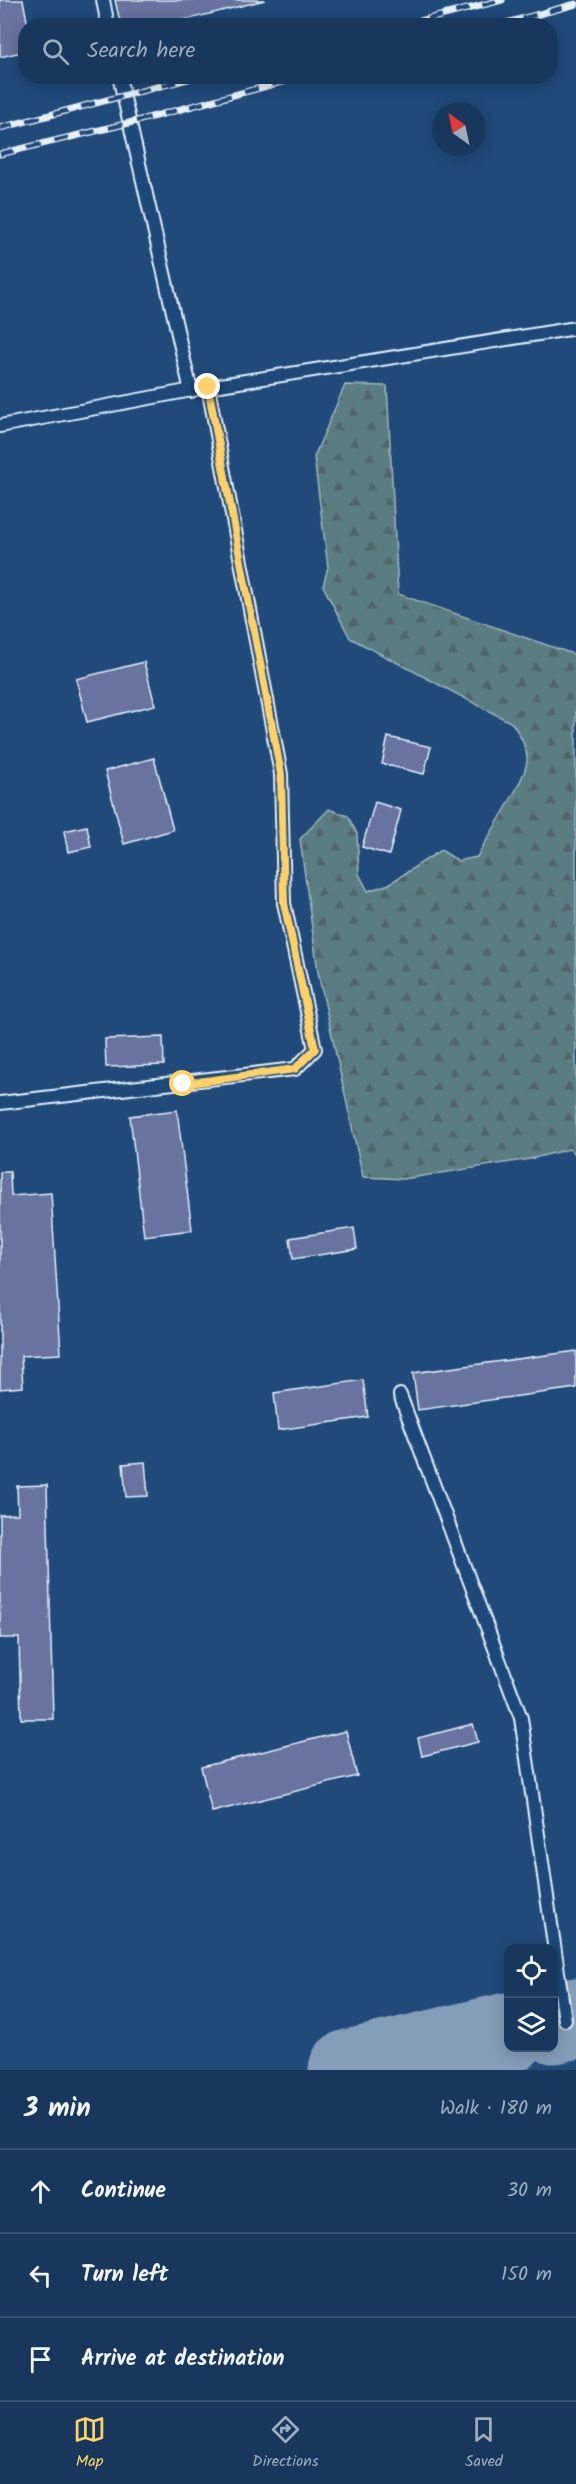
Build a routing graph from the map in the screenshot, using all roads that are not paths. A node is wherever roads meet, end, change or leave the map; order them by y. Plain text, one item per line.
1 (103, 0) edge
2 (106, 18) edge
3 (121, 84) edge
4 (576, 328) edge
5 (208, 387) junction
6 (191, 391) junction
7 (0, 426) edge
8 (0, 1103) edge
9 (400, 1395) dead end
10 (565, 2020) dead end

1 - 2 lane
3 - 6 lane
4 - 5 lane
5 - 6 lane
5 - 8 lane
6 - 7 lane
9 - 10 lane

